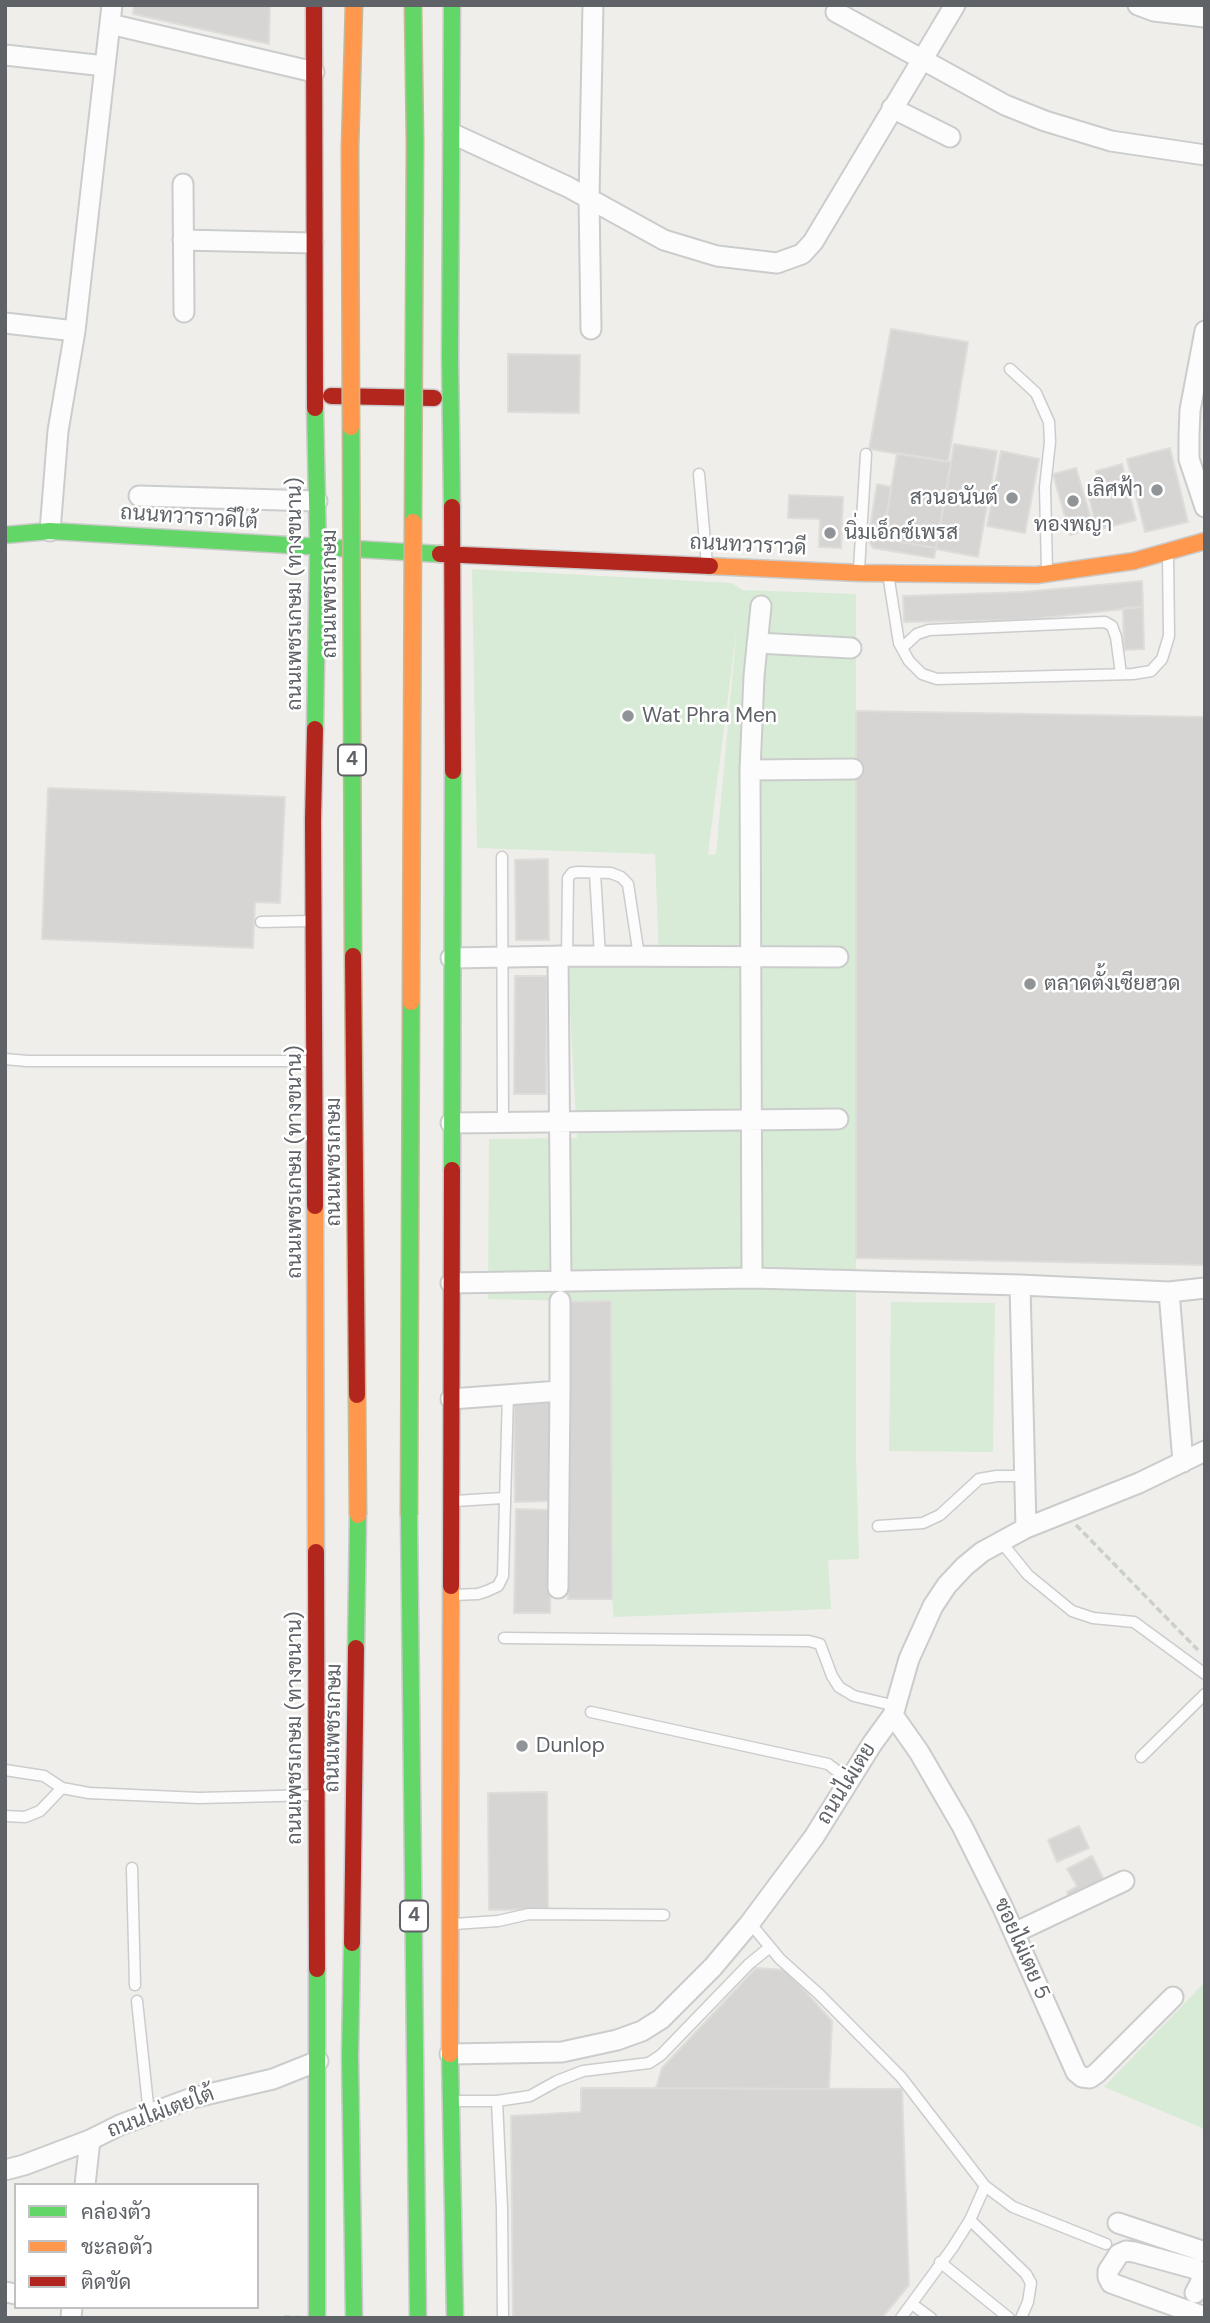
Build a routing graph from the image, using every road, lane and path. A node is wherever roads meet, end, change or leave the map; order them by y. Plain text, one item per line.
1 (314, 5) edge
2 (354, 5) edge
3 (413, 5) edge
4 (452, 5) edge
5 (593, 5) edge
6 (955, 5) edge
7 (1138, 5) edge
8 (836, 12) dead end
9 (111, 15) edge
10 (1205, 17) edge
11 (5, 55) edge
12 (920, 61) junction
13 (106, 66) junction
14 (314, 72) junction
15 (892, 108) junction
16 (453, 134) junction
17 (950, 136) dead end
18 (1205, 155) edge
19 (183, 184) dead end
20 (589, 198) junction
21 (183, 240) junction
22 (313, 243) junction
23 (184, 312) dead end
24 (5, 323) edge
25 (591, 330) dead end
26 (75, 331) junction
27 (1205, 331) edge
28 (1010, 369) dead end
29 (315, 396) junction
30 (451, 399) junction
31 (866, 454) dead end
32 (699, 474) dead end
33 (139, 496) dead end
34 (317, 501) junction
35 (1205, 507) edge
36 (50, 531) junction
37 (5, 535) edge
38 (1205, 541) edge
39 (318, 548) junction
40 (1168, 552) junction
41 (453, 553) junction
42 (707, 565) junction
43 (859, 573) junction
44 (888, 574) junction
45 (1047, 575) junction
46 (761, 606) dead end
47 (757, 643) junction
48 (851, 648) dead end
49 (902, 648) junction
50 (1121, 674) junction
51 (853, 769) dead end
52 (750, 770) junction
53 (502, 857) dead end
54 (595, 873) junction
55 (314, 921) junction
56 (261, 922) dead end
57 (563, 956) junction
58 (600, 956) junction
59 (639, 956) junction
60 (751, 956) junction
61 (501, 957) junction
62 (838, 957) dead end
63 (451, 958) junction
64 (5, 1059) edge
65 (315, 1061) junction
66 (751, 1119) junction
67 (838, 1119) dead end
68 (503, 1122) junction
69 (559, 1122) junction
70 (451, 1123) junction
71 (752, 1278) junction
72 (451, 1283) junction
73 (1020, 1285) junction
74 (1205, 1288) edge
75 (560, 1292) junction
76 (1168, 1292) junction
77 (561, 1391) junction
78 (508, 1393) junction
79 (451, 1399) junction
80 (1205, 1451) edge
81 (1182, 1462) junction
82 (1026, 1476) junction
83 (503, 1499) junction
84 (451, 1501) junction
85 (1065, 1514) junction
86 (878, 1526) dead end
87 (1026, 1528) junction
88 (1002, 1543) junction
89 (558, 1588) dead end
90 (451, 1595) junction
91 (504, 1638) dead end
92 (1205, 1657) edge
93 (1205, 1674) edge
94 (1205, 1695) edge
95 (894, 1711) junction
96 (591, 1712) dead end
97 (1141, 1757) dead end
98 (5, 1770) edge
99 (850, 1781) junction
100 (62, 1788) junction
101 (316, 1796) junction
102 (5, 1816) edge
103 (132, 1868) dead end
104 (1124, 1881) dead end
105 (663, 1915) dead end
106 (750, 1923) junction
107 (450, 1924) junction
108 (1014, 1933) junction
109 (770, 1947) junction
110 (135, 1985) dead end
111 (1173, 1997) dead end
112 (137, 2001) dead end
113 (450, 2054) junction
114 (318, 2061) junction
115 (451, 2101) junction
116 (497, 2101) junction
117 (149, 2114) junction
118 (90, 2140) junction
119 (5, 2170) edge
120 (85, 2183) edge
121 (985, 2186) junction
122 (970, 2220) junction
123 (1118, 2223) dead end
124 (1106, 2244) dead end
125 (1205, 2252) edge
126 (940, 2262) junction
127 (1195, 2293) dead end
128 (912, 2304) junction
129 (1205, 2317) edge
130 (285, 2318) edge
131 (317, 2318) edge
132 (325, 2318) edge
133 (354, 2318) edge
134 (418, 2318) edge
135 (455, 2318) edge
136 (503, 2318) edge
137 (901, 2318) edge
138 (931, 2318) edge
139 (1009, 2318) edge
140 (1021, 2318) edge

1 - 14 main road, ถนนเพชรเกษม (ทางขนาน) / 4
2 - 133 main road, ถนนเพชรเกษม / 4, bridge
3 - 134 main road, 4, bridge
4 - 16 main road, 4
5 - 20 street
6 - 12 street
7 - 10 street
8 - 12 street
9 - 13 street
9 - 14 street
11 - 13 street
12 - 15 street
12 - 18 street
13 - 26 street
14 - 22 main road, ถนนเพชรเกษม (ทางขนาน) / 4
15 - 17 street
15 - 20 street
16 - 20 street
16 - 30 main road, 4
19 - 21 street
20 - 25 street
21 - 22 street
21 - 23 street
22 - 29 main road, ถนนเพชรเกษม (ทางขนาน) / 4
24 - 26 street
26 - 36 street
27 - 35 street
28 - 45 lane
29 - 30 main road
29 - 34 main road, ถนนเพชรเกษม (ทางขนาน) / 4
30 - 41 main road, 4
31 - 43 lane
32 - 42 lane
33 - 34 street
34 - 39 main road, ถนนเพชรเกษม (ทางขนาน) / 4
36 - 37 main road, ถนนทวาราวดีใต้
36 - 39 main road, ถนนทวาราวดีใต้
38 - 40 main road, ถนนทวาราวดี
39 - 41 main road, ถนนทวาราวดีใต้
39 - 55 main road, ถนนเพชรเกษม (ทางขนาน) / 4
40 - 45 main road, ถนนทวาราวดี
40 - 50 lane
41 - 42 main road, ถนนทวาราวดี
41 - 63 main road, 4
42 - 43 main road, ถนนทวาราวดี
43 - 44 main road, ถนนทวาราวดี
44 - 45 main road, ถนนทวาราวดี
44 - 49 lane
46 - 47 street
47 - 48 street
47 - 52 street
49 - 50 lane
49 - 50 lane
51 - 52 street
52 - 60 street
53 - 61 lane
54 - 57 lane
54 - 58 lane
54 - 59 lane
55 - 56 lane
55 - 65 main road, ถนนเพชรเกษม (ทางขนาน) / 4
57 - 58 street
57 - 61 street
57 - 69 street
58 - 59 street
59 - 60 street
60 - 62 street
60 - 66 street
61 - 63 street
61 - 68 lane
63 - 70 main road, 4
64 - 65 lane
65 - 101 main road, ถนนเพชรเกษม (ทางขนาน) / 4
66 - 67 street
66 - 69 street
66 - 71 street
68 - 69 street
68 - 70 street
69 - 75 street
70 - 72 main road, 4
71 - 73 street
71 - 75 street
72 - 75 street
72 - 79 main road, 4
73 - 76 street
73 - 82 street
74 - 76 street
75 - 77 street
76 - 81 street
77 - 78 street
77 - 89 street
78 - 79 street
78 - 83 lane
79 - 84 main road, 4
80 - 81 street, ถนนไผ่เตย
81 - 85 street, ถนนไผ่เตย
82 - 86 lane
82 - 87 street
83 - 84 lane
83 - 90 lane
84 - 90 main road, 4
85 - 87 street, ถนนไผ่เตย
85 - 92 path
87 - 88 street, ถนนไผ่เตย
88 - 93 lane
88 - 95 street, ถนนไผ่เตย
90 - 107 main road, 4
91 - 95 lane
94 - 97 lane
95 - 99 street, ถนนไผ่เตย
95 - 108 street, ซอยไผ่เตย 5
96 - 99 lane
98 - 100 lane
99 - 106 street, ถนนไผ่เตย
100 - 101 lane
100 - 102 lane
101 - 114 main road, ถนนเพชรเกษม (ทางขนาน) / 4
103 - 110 lane
104 - 108 street
105 - 107 lane
106 - 109 lane
106 - 113 street, ถนนไผ่เตย
107 - 113 main road, 4
108 - 111 street, ซอยไผ่เตย 5
109 - 116 lane
109 - 121 lane
112 - 117 lane
113 - 115 main road, 4
114 - 117 street, ถนนไผ่เตยใต้
114 - 131 main road, ถนนเพชรเกษม (ทางขนาน) / 4
115 - 116 lane
115 - 135 main road, 4
116 - 136 lane
117 - 118 street, ถนนไผ่เตยใต้
118 - 119 street, ถนนไผ่เตยใต้
118 - 120 street
121 - 122 lane
121 - 124 lane
122 - 126 lane
122 - 140 lane
123 - 125 street
126 - 128 lane
126 - 139 lane
127 - 129 street
128 - 137 lane
128 - 138 lane
130 - 132 path, bridge

